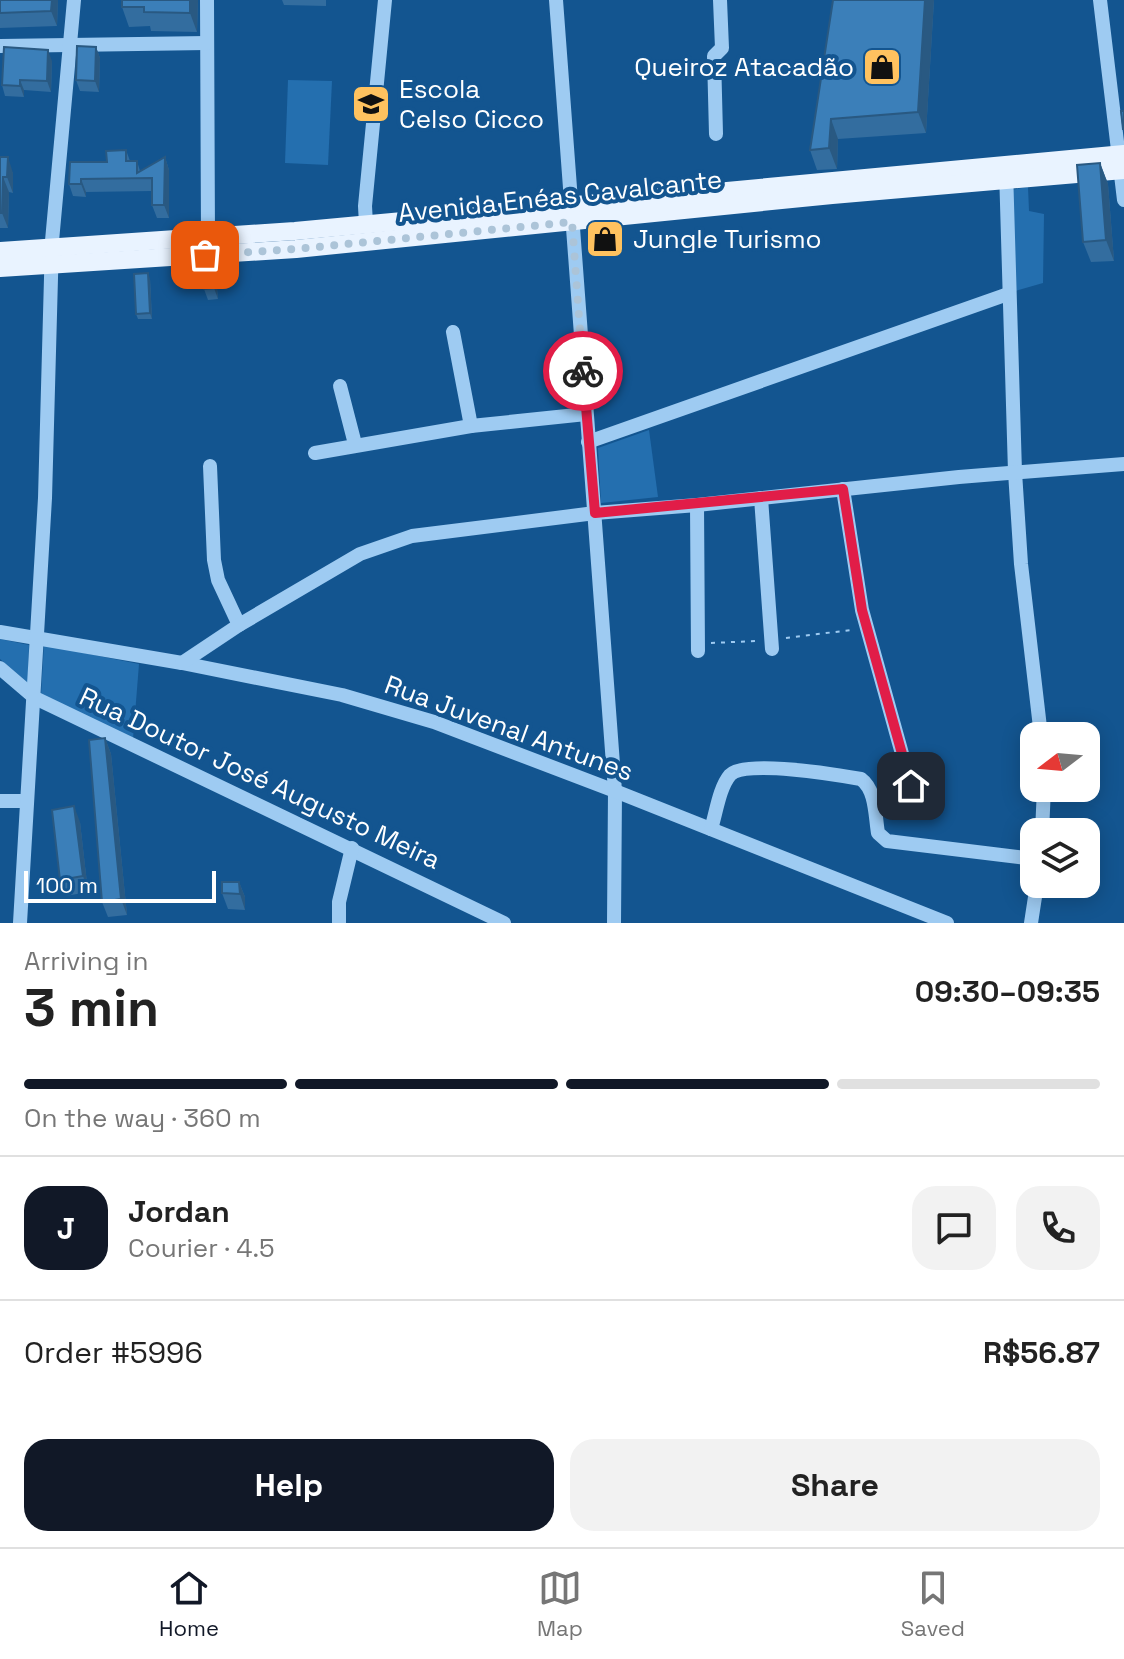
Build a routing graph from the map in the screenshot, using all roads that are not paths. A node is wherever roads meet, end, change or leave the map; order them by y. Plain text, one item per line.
1 (74, 0) edge
2 (207, 0) edge
3 (385, 0) edge
4 (556, 0) edge
5 (720, 0) edge
6 (1100, 0) edge
7 (207, 43) junction
8 (71, 45) junction
9 (0, 46) edge
10 (716, 134) dead end
11 (1122, 162) edge
12 (1006, 174) junction
13 (1124, 200) edge
14 (571, 214) junction
15 (482, 223) junction
16 (366, 224) junction
17 (208, 237) junction
18 (295, 240) junction
19 (0, 251) edge
20 (53, 256) junction
21 (0, 268) edge
22 (1008, 294) junction
23 (453, 332) dead end
24 (340, 386) dead end
25 (586, 414) junction
26 (471, 426) junction
27 (588, 442) junction
28 (355, 444) junction
29 (315, 453) dead end
30 (1124, 464) edge
31 (210, 466) dead end
32 (1015, 472) junction
33 (843, 489) junction
34 (761, 498) junction
35 (697, 505) junction
36 (595, 513) junction
37 (239, 625) junction
38 (0, 632) edge
39 (37, 638) junction
40 (772, 644) road end
41 (698, 648) road end
42 (182, 663) junction
43 (0, 668) edge
44 (35, 698) junction
45 (1039, 722) edge
46 (911, 786) dead end
47 (615, 791) junction
48 (0, 801) edge
49 (27, 801) junction
50 (711, 829) junction
51 (352, 848) junction
52 (1020, 857) edge
53 (1035, 898) edge
54 (20, 923) edge
55 (339, 923) edge
56 (504, 923) edge
57 (614, 923) edge
58 (947, 923) edge
59 (1031, 923) edge

1 - 8 street
2 - 7 street
3 - 16 street
4 - 14 street
5 - 10 street
6 - 11 street
7 - 8 street
7 - 17 street
8 - 9 street
8 - 20 street
11 - 12 main road, Avenida Enéas Cavalcante
11 - 13 street
12 - 14 main road, Avenida Enéas Cavalcante
12 - 22 street
14 - 15 main road, Avenida Enéas Cavalcante
14 - 25 street
15 - 16 main road, Avenida Enéas Cavalcante
15 - 18 main road, Avenida Enéas Cavalcante
16 - 18 main road, Avenida Enéas Cavalcante
17 - 18 main road, Avenida Enéas Cavalcante
17 - 20 main road, Avenida Enéas Cavalcante
18 - 20 main road, Avenida Enéas Cavalcante
19 - 20 main road, Avenida Enéas Cavalcante
20 - 21 main road, Avenida Enéas Cavalcante
20 - 39 street
22 - 27 street
22 - 32 street
23 - 26 street
24 - 28 street
25 - 26 street
25 - 27 street
26 - 28 street
27 - 36 street
28 - 29 street
30 - 32 street
31 - 37 street
32 - 33 street
32 - 45 street
33 - 34 street
33 - 46 street
34 - 35 street
34 - 40 street
35 - 36 street
35 - 41 street
36 - 37 street
36 - 47 street
37 - 42 street
38 - 39 street, Rua Juvenal Antunes
39 - 42 street, Rua Juvenal Antunes
39 - 44 street
42 - 47 street, Rua Juvenal Antunes
43 - 44 street, Rua Doutor José Augusto Meira
44 - 49 street
44 - 51 street, Rua Doutor José Augusto Meira
47 - 50 street, Rua Juvenal Antunes
47 - 57 street
48 - 49 street
49 - 54 street
50 - 52 street
50 - 58 street, Rua Juvenal Antunes
51 - 55 street
51 - 56 street, Rua Doutor José Augusto Meira
53 - 59 street

